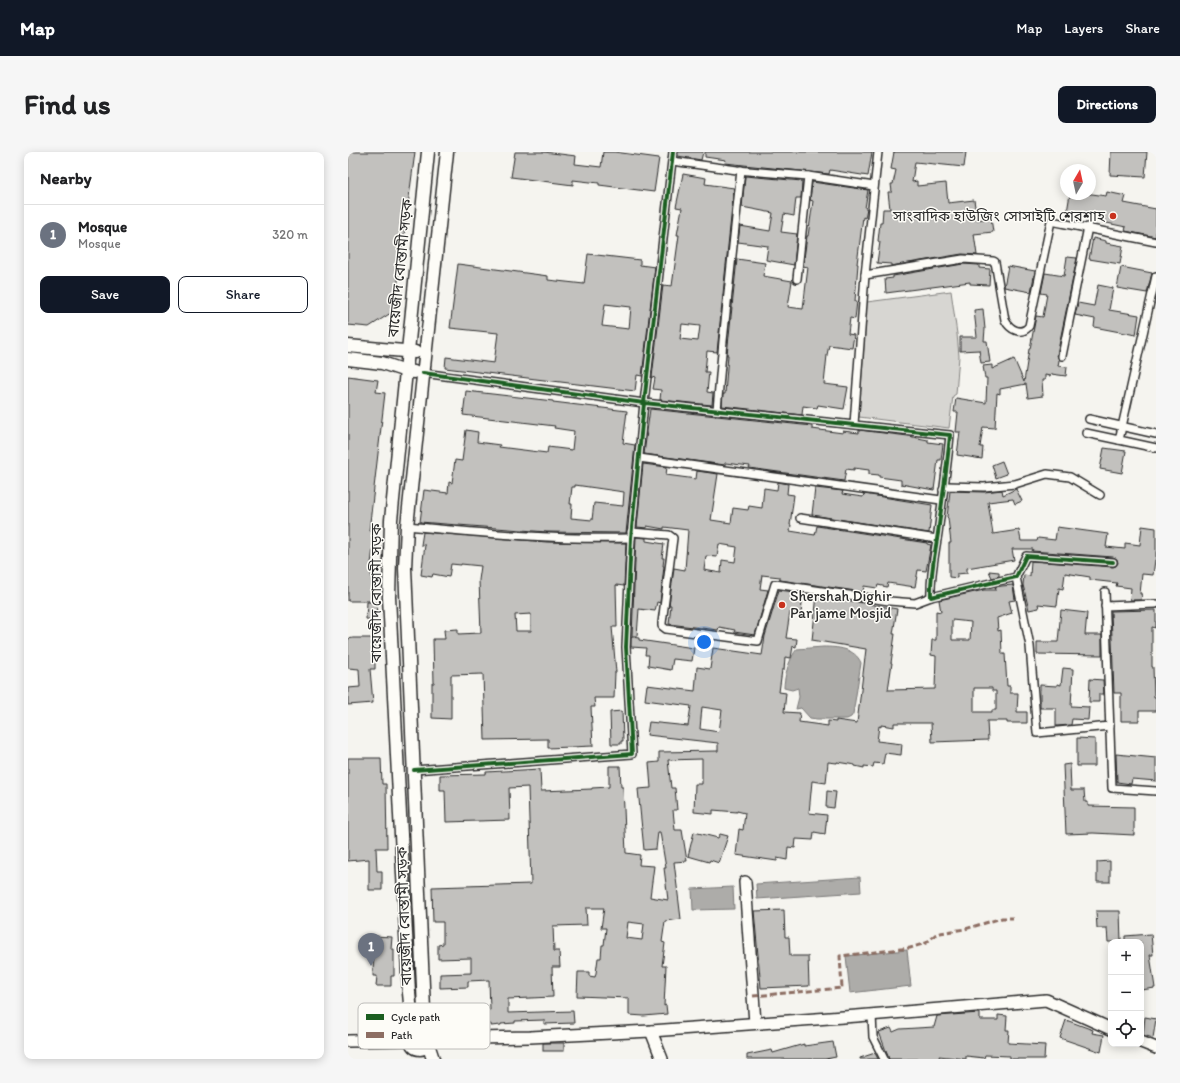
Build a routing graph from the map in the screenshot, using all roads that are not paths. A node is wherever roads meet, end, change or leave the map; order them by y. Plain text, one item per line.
1 (428, 152) edge
2 (447, 152) edge
3 (673, 152) edge
4 (878, 152) edge
5 (672, 161) junction
6 (742, 170) junction
7 (808, 176) junction
8 (874, 186) junction
9 (1088, 228) junction
10 (1156, 242) edge
11 (865, 275) junction
12 (1156, 276) edge
13 (797, 279) dead end
14 (348, 346) edge
15 (408, 351) junction
16 (425, 353) junction
17 (1062, 356) dead end
18 (348, 359) edge
19 (406, 371) junction
20 (423, 373) junction
21 (644, 403) junction
22 (717, 410) junction
23 (1089, 419) dead end
24 (854, 424) junction
25 (1122, 426) junction
26 (1086, 433) dead end
27 (1156, 434) edge
28 (1119, 440) junction
29 (1156, 448) edge
30 (639, 458) junction
31 (943, 490) junction
32 (1100, 495) dead end
33 (941, 500) junction
34 (800, 518) dead end
35 (407, 526) junction
36 (631, 535) junction
37 (937, 539) junction
38 (1113, 562) dead end
39 (1016, 577) junction
40 (1105, 592) dead end
41 (931, 596) junction
42 (1156, 604) edge
43 (1105, 606) junction
44 (1110, 726) junction
45 (414, 770) junction
46 (1156, 791) edge
47 (745, 882) dead end
48 (410, 1003) edge
49 (425, 1003) edge
50 (872, 1015) junction
51 (755, 1023) junction
52 (1108, 1028) edge
53 (651, 1031) junction
54 (490, 1038) edge
55 (348, 1041) edge
56 (358, 1041) edge
57 (1144, 1043) edge
58 (1156, 1048) edge
59 (415, 1049) edge
60 (430, 1049) edge
61 (418, 1059) edge
62 (433, 1059) edge
63 (662, 1059) edge
64 (884, 1059) edge

1 - 15 main road, বায়েজীদ বোস্তামী সড়ক
2 - 16 main road, বায়েজীদ বোস্তামী সড়ক
3 - 5 street
4 - 8 street
5 - 6 street
5 - 21 street
6 - 7 street
6 - 22 street
7 - 8 street
7 - 13 street
8 - 11 street
9 - 10 street
9 - 11 street
9 - 17 street
11 - 24 street
12 - 25 street
14 - 15 main road
15 - 16 main road
15 - 19 main road, বায়েজীদ বোস্তামী সড়ক
16 - 20 main road, বায়েজীদ বোস্তামী সড়ক
18 - 19 main road
19 - 20 main road
19 - 48 main road, বায়েজীদ বোস্তামী সড়ক
20 - 21 street
20 - 35 main road, বায়েজীদ বোস্তামী সড়ক
21 - 22 street
21 - 30 street
22 - 24 street
23 - 25 street
24 - 31 street
25 - 27 street
25 - 28 street
26 - 28 street
28 - 29 street
30 - 33 street
30 - 36 street
31 - 32 street
31 - 33 street
33 - 37 street
34 - 37 street
35 - 36 street
35 - 45 main road, বায়েজীদ বোস্তামী সড়ক
36 - 41 street
36 - 45 street
37 - 41 street
38 - 39 street
39 - 41 street
39 - 44 street
40 - 43 street
42 - 43 street
43 - 44 street
44 - 46 street
45 - 49 main road, বায়েজীদ বোস্তামী সড়ক
47 - 51 street
50 - 51 street
50 - 52 street
50 - 64 street
51 - 53 street
53 - 54 street
53 - 63 street
55 - 56 street
57 - 58 street
59 - 61 main road, বায়েজীদ বোস্তামী সড়ক
60 - 62 main road, বায়েজীদ বোস্তামী সড়ক

